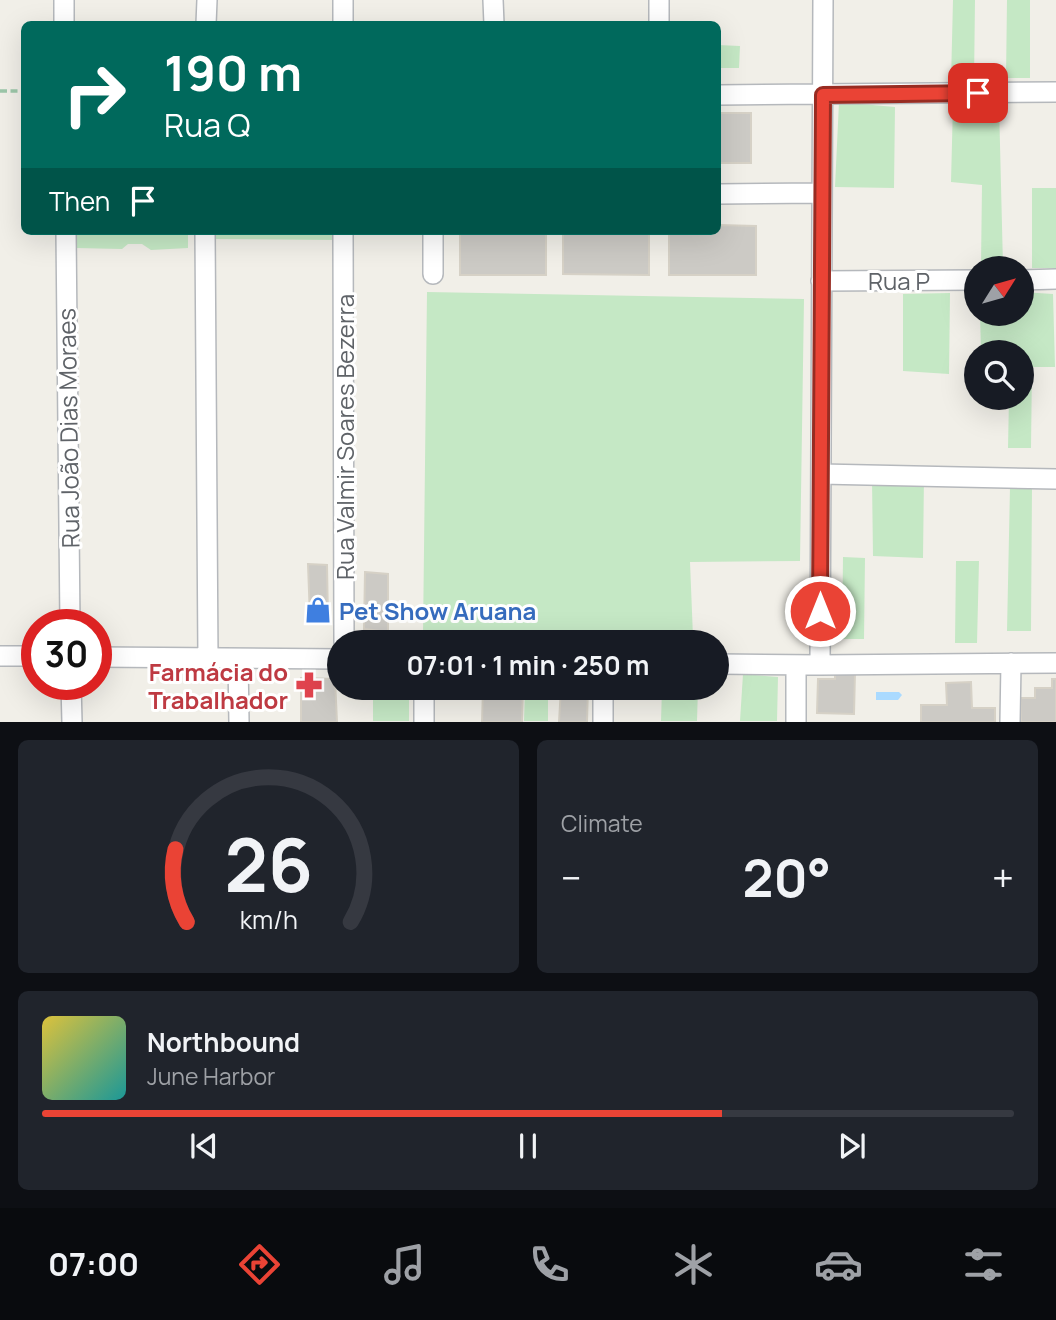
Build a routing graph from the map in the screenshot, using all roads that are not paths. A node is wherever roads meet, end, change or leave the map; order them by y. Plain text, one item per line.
1 (64, 0) edge
2 (207, 0) edge
3 (343, 0) edge
4 (493, 0) edge
5 (659, 0) edge
6 (823, 0) edge
7 (64, 21) edge
8 (206, 21) edge
9 (343, 21) edge
10 (494, 21) edge
11 (659, 21) edge
12 (1056, 92) edge
13 (721, 95) edge
14 (823, 95) junction
15 (822, 193) junction
16 (721, 194) edge
17 (66, 235) edge
18 (205, 235) edge
19 (343, 235) edge
20 (433, 235) edge
21 (433, 274) dead end
22 (1056, 279) edge
23 (964, 280) edge
24 (1034, 280) edge
25 (821, 281) junction
26 (821, 474) junction
27 (1056, 479) edge
28 (70, 609) edge
29 (344, 630) edge
30 (0, 656) edge
31 (21, 656) edge
32 (112, 657) edge
33 (208, 659) junction
34 (327, 659) edge
35 (238, 660) junction
36 (1011, 663) junction
37 (1056, 663) edge
38 (729, 664) edge
39 (796, 665) junction
40 (820, 665) junction
41 (71, 700) edge
42 (424, 700) edge
43 (603, 700) edge
44 (72, 722) edge
45 (239, 722) edge
46 (424, 722) edge
47 (603, 722) edge
48 (796, 722) edge
49 (1010, 722) edge

1 - 7 street
2 - 8 street
3 - 9 street
4 - 10 street
5 - 11 street
6 - 14 street
12 - 14 street
13 - 14 street
14 - 15 street
15 - 16 street
15 - 25 street
17 - 28 street, Rua João Dias Moraes
18 - 33 street
19 - 29 street, Rua Valmir Soares Bezerra
20 - 21 street
22 - 24 street
23 - 25 street, Rua P
25 - 26 street
26 - 27 street
26 - 40 street
30 - 31 street
32 - 33 street
33 - 35 street
34 - 35 street
35 - 45 street
36 - 37 street
36 - 40 street
36 - 49 street
38 - 39 street
39 - 40 street
39 - 48 street
41 - 44 street
42 - 46 street
43 - 47 street

